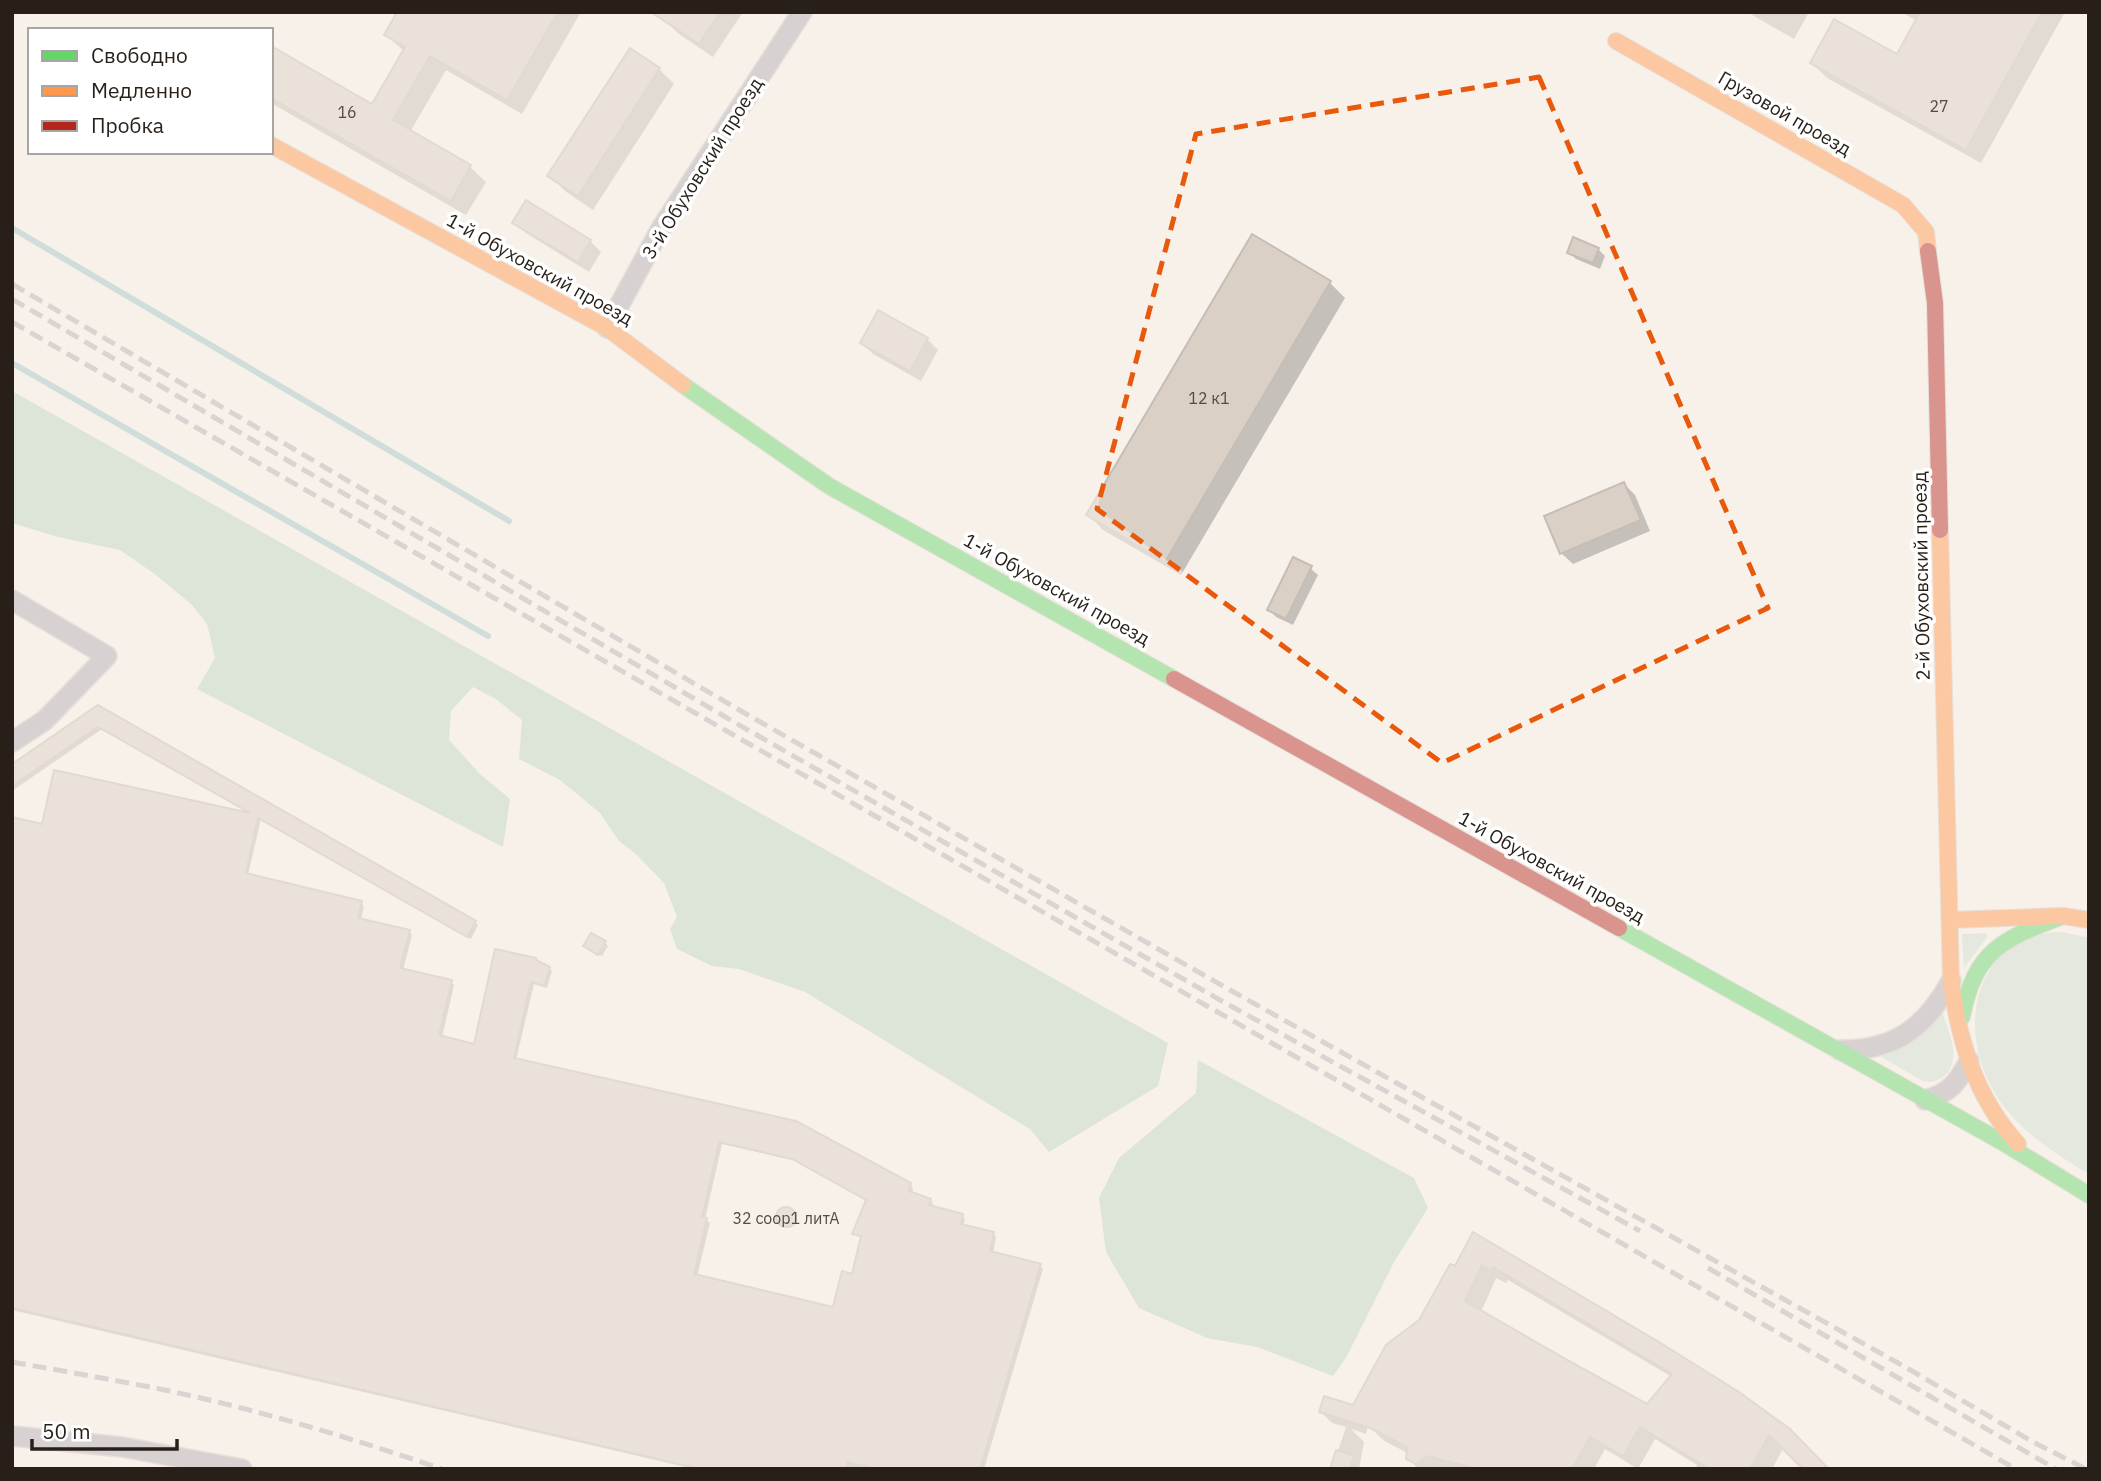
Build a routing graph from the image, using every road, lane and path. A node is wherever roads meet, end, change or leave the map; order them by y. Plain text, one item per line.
1 (802, 12) edge
2 (1616, 41) dead end
3 (273, 146) edge
4 (1926, 232) joint
5 (607, 328) junction
6 (12, 600) edge
7 (12, 742) edge
8 (2063, 916) junction
9 (1951, 920) junction
10 (2089, 920) edge
11 (1951, 981) junction
12 (1836, 1050) junction
13 (1967, 1054) junction
14 (1925, 1100) junction
15 (2038, 1163) junction
16 (2089, 1195) edge
17 (12, 1436) edge
18 (242, 1469) edge

1 - 5 street, 3-й Обуховский проезд
2 - 4 street, Грузовой проезд
3 - 5 street, 1-й Обуховский проезд
4 - 9 street, 2-й Обуховский проезд
5 - 12 street, 1-й Обуховский проезд
6 - 7 street
8 - 9 street
8 - 10 street
8 - 13 street
9 - 11 street, 2-й Обуховский проезд
11 - 12 street
11 - 13 street, 2-й Обуховский проезд
12 - 14 street, 1-й Обуховский проезд
13 - 14 street
13 - 15 street
14 - 15 street, 1-й Обуховский проезд
15 - 16 street
17 - 18 street

